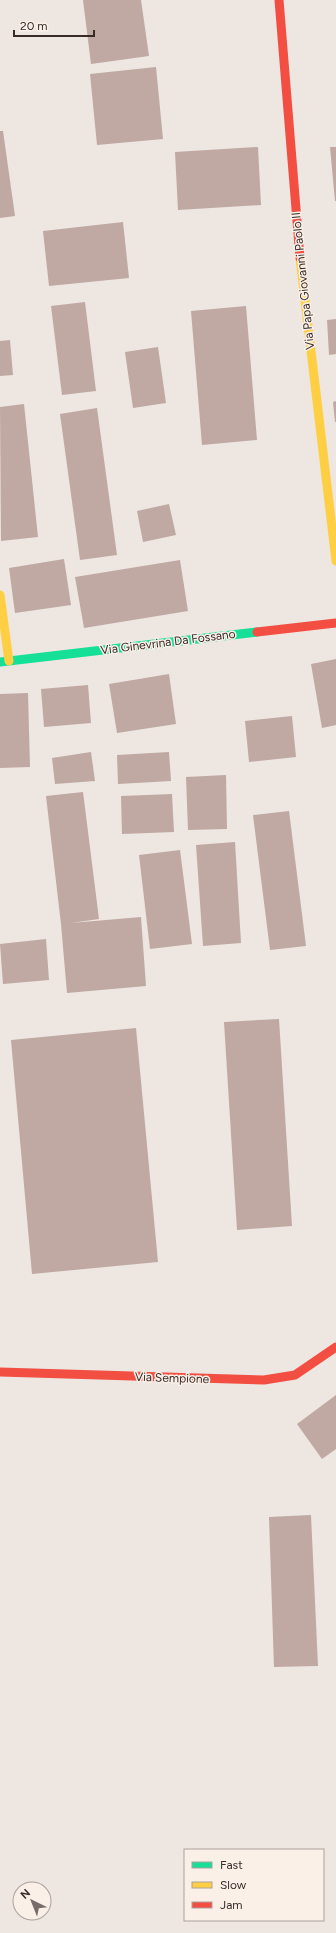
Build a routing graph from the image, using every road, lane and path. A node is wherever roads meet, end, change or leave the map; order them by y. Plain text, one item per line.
1 (279, 0) edge
2 (336, 561) edge
3 (0, 595) edge
4 (336, 623) edge
5 (4, 661) edge
6 (336, 1347) edge
7 (0, 1372) edge

1 - 2 street, Via Papa Giovanni Paolo II
3 - 5 street
4 - 5 street, Via Ginevrina Da Fossano
6 - 7 street, Via Sempione

